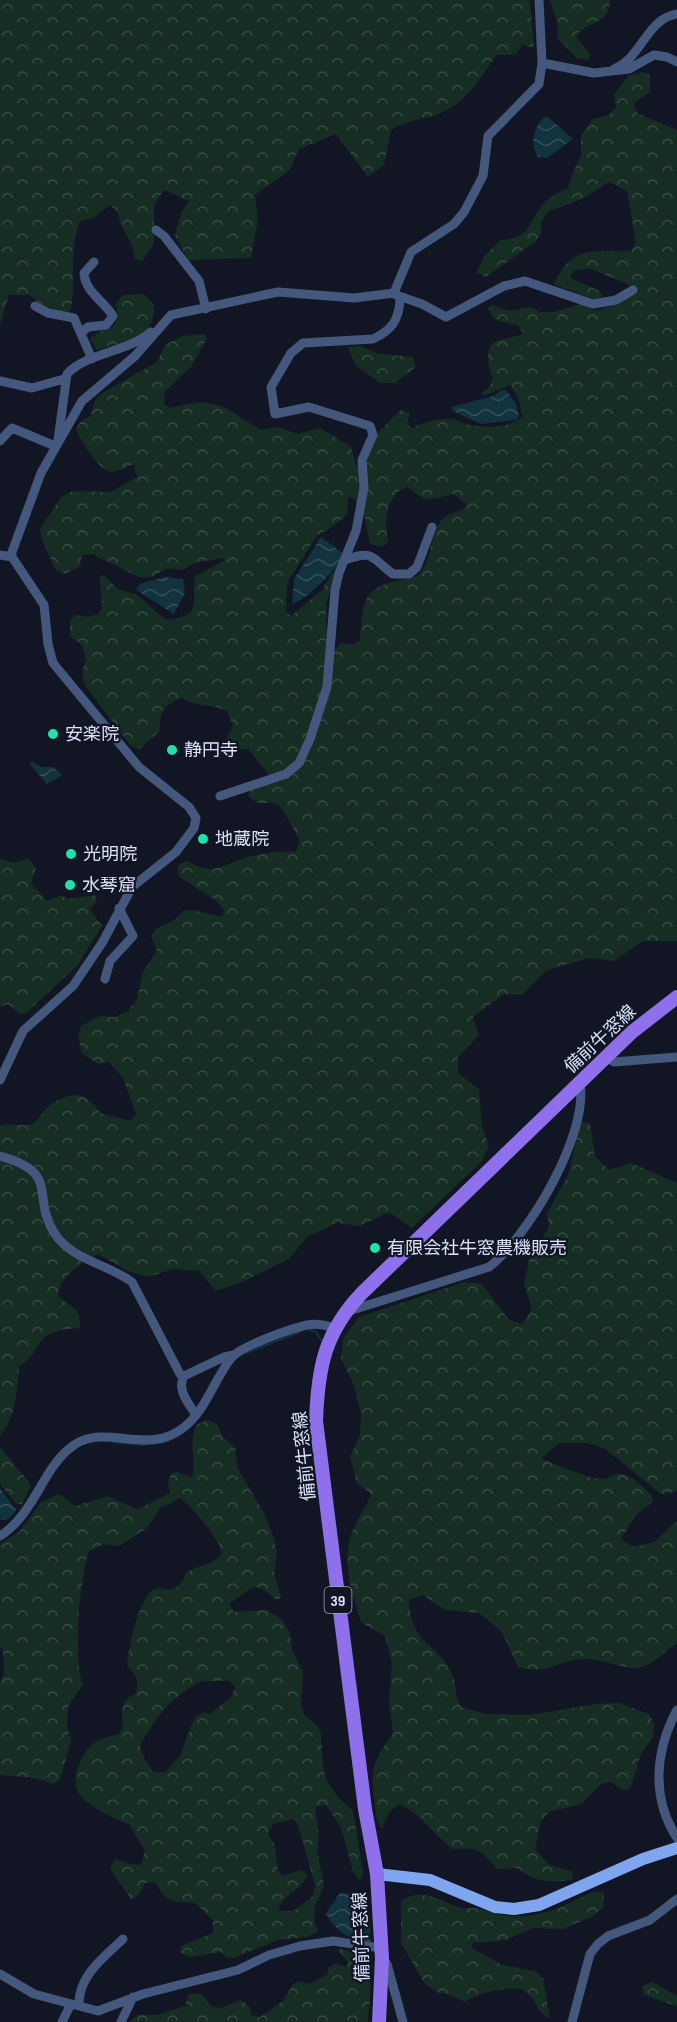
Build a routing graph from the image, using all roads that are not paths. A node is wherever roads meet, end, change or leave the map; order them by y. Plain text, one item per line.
1 (538, 0) edge
2 (677, 14) edge
3 (677, 62) edge
4 (542, 63) junction
5 (614, 69) junction
6 (156, 230) dead end
7 (94, 262) dead end
8 (633, 290) dead end
9 (397, 296) junction
10 (35, 306) dead end
11 (206, 309) junction
12 (159, 327) junction
13 (81, 333) junction
14 (92, 359) junction
15 (64, 379) junction
16 (0, 381) edge
17 (0, 441) edge
18 (57, 443) junction
19 (432, 526) dead end
20 (0, 555) edge
21 (12, 557) junction
22 (345, 560) junction
23 (220, 796) dead end
24 (119, 908) junction
25 (105, 979) dead end
26 (677, 997) edge
27 (606, 1057) junction
28 (677, 1057) edge
29 (0, 1080) edge
30 (579, 1083) junction
31 (0, 1156) edge
32 (344, 1313) junction
33 (334, 1328) junction
34 (234, 1355) junction
35 (184, 1376) junction
36 (195, 1415) junction
37 (0, 1536) edge
38 (677, 1710) edge
39 (677, 1838) edge
40 (677, 1848) edge
41 (377, 1874) junction
42 (677, 1899) edge
43 (123, 1938) dead end
44 (381, 1953) junction
45 (0, 1974) edge
46 (133, 1997) junction
47 (75, 2005) junction
48 (104, 2010) junction
49 (122, 2019) edge
50 (62, 2022) edge
51 (379, 2022) edge
52 (403, 2022) edge
53 (572, 2022) edge

1 - 4 street
2 - 5 street
3 - 5 street
4 - 5 street
4 - 9 street
6 - 11 street
7 - 13 street
8 - 9 street
9 - 11 street
9 - 22 street
10 - 13 street
11 - 12 street
12 - 14 street
12 - 18 street
13 - 14 street
14 - 15 street
15 - 16 street
15 - 18 street
17 - 18 street
18 - 21 street
19 - 22 street
20 - 21 street
21 - 24 street
22 - 23 street
24 - 25 street
24 - 29 street
26 - 27 main road, 備前牛窓線 / 39
27 - 28 street
27 - 30 main road, 備前牛窓線 / 39
30 - 32 main road, 備前牛窓線 / 39
30 - 32 street
31 - 35 street
32 - 33 main road, 備前牛窓線 / 39
33 - 34 street
33 - 41 main road, 備前牛窓線 / 39
34 - 35 street
34 - 36 street
35 - 36 street
36 - 37 street
38 - 39 street
40 - 41 street
41 - 44 main road, 備前牛窓線 / 39
42 - 53 street
43 - 47 street
44 - 46 street
44 - 51 main road, 備前牛窓線 / 39
44 - 52 street
45 - 47 street
46 - 48 street
46 - 49 street
47 - 48 street
47 - 50 street
48 - 49 street

